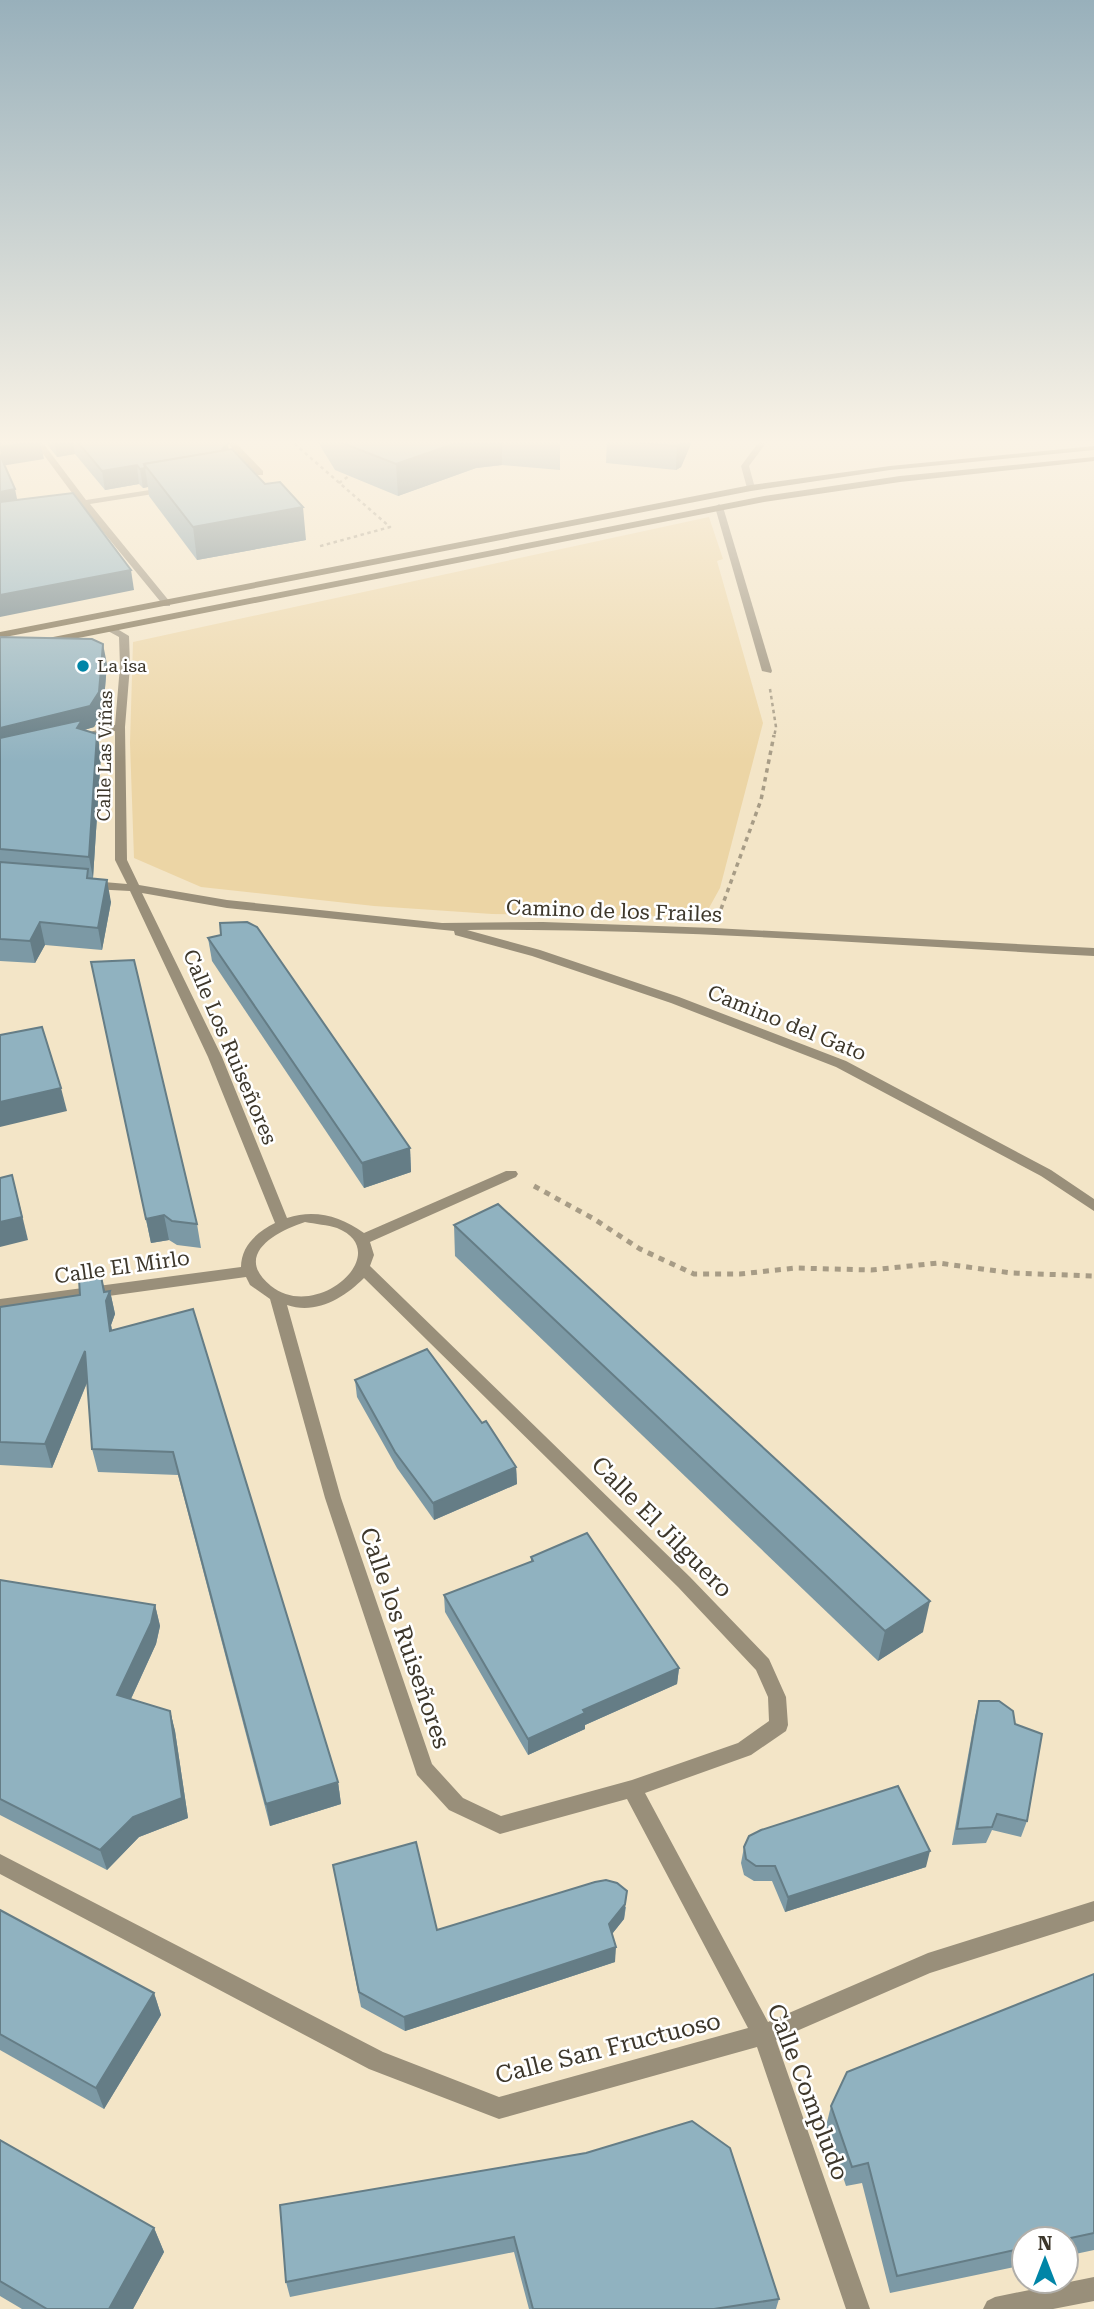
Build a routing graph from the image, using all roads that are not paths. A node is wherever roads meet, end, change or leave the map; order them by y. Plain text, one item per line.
1 (120, 547) edge
2 (455, 547) edge
3 (521, 547) edge
4 (731, 547) edge
5 (167, 604) junction
6 (111, 629) junction
7 (0, 635) edge
8 (37, 643) edge
9 (767, 671) road end
10 (120, 727) junction
11 (67, 739) edge
12 (81, 884) edge
13 (136, 888) junction
14 (442, 927) junction
15 (1094, 952) edge
16 (511, 1174) road end
17 (1094, 1206) edge
18 (282, 1223) junction
19 (363, 1239) junction
20 (364, 1269) junction
21 (250, 1271) junction
22 (276, 1297) junction
23 (0, 1305) edge
24 (632, 1789) junction
25 (0, 1864) edge
26 (1094, 1911) edge
27 (763, 2035) junction
28 (1094, 2289) edge
29 (858, 2309) edge
30 (995, 2309) edge

1 - 5 street
2 - 5 main road
3 - 6 main road
4 - 9 street
5 - 7 main road
6 - 8 main road
6 - 10 street, Calle Las Viñas
10 - 11 street
10 - 13 street, Calle Las Viñas
12 - 13 street, Camino de los Frailes
13 - 14 street, Camino de los Frailes
13 - 18 street, Calle Los Ruiseñores
14 - 15 street, Camino de los Frailes
14 - 17 street, Camino del Gato
16 - 19 street
18 - 19 street
18 - 21 street
19 - 20 street
20 - 22 street
20 - 24 street, Calle El Jilguero
21 - 22 street
21 - 23 street, Calle El Mirlo
22 - 24 street, Calle los Ruiseñores
24 - 27 street, Calle Compludo
25 - 27 street, Calle San Fructuoso
26 - 27 street, Calle San Fructuoso
27 - 29 street, Calle Compludo
28 - 30 street

